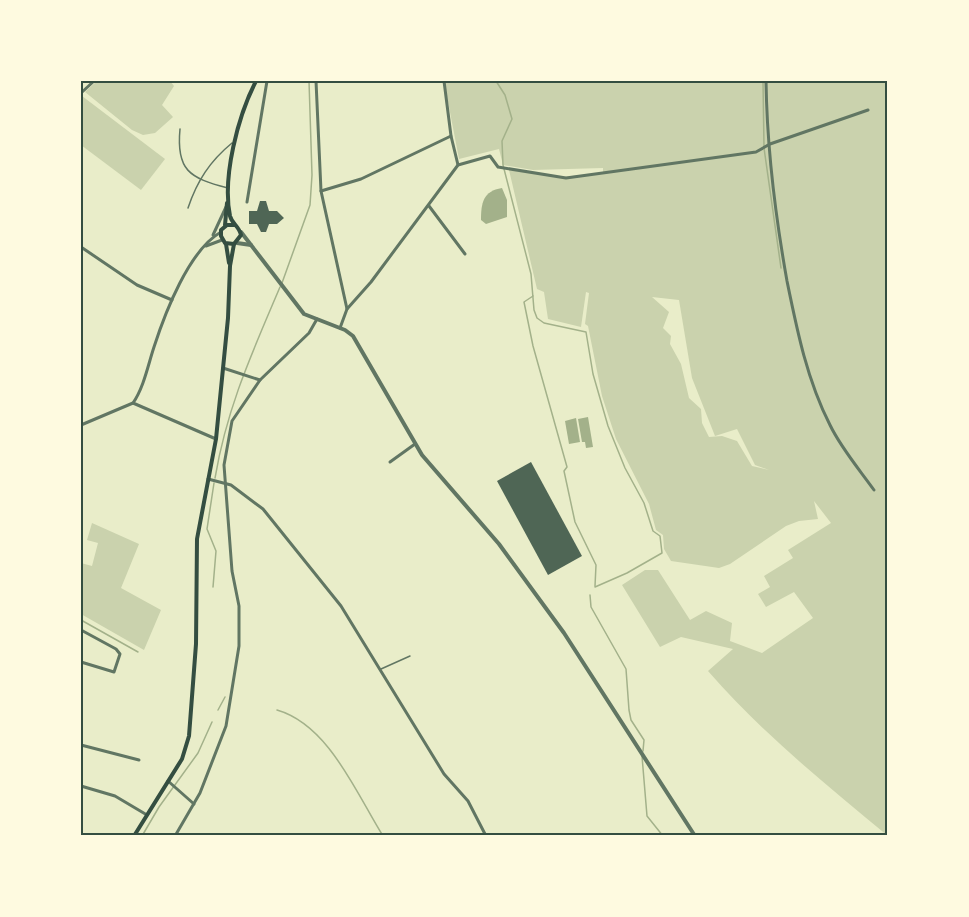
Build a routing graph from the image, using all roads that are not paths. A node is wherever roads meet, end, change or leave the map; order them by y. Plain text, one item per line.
1 (94, 81) edge
2 (256, 81) edge
3 (267, 81) edge
4 (316, 81) edge
5 (444, 81) edge
6 (766, 81) edge
7 (81, 93) edge
8 (868, 110) dead end
9 (180, 129) dead end
10 (451, 136) junction
11 (235, 141) junction
12 (767, 145) junction
13 (458, 165) junction
14 (200, 178) junction
15 (229, 188) junction
16 (321, 191) junction
17 (228, 195) junction
18 (247, 202) dead end
19 (429, 206) junction
20 (226, 207) junction
21 (188, 208) dead end
22 (235, 225) junction
23 (225, 226) junction
24 (221, 232) junction
25 (241, 232) junction
26 (212, 237) junction
27 (224, 241) junction
28 (235, 243) junction
29 (251, 245) junction
30 (81, 247) edge
31 (204, 247) junction
32 (465, 254) dead end
33 (230, 266) junction
34 (172, 300) junction
35 (347, 309) junction
36 (317, 319) junction
37 (339, 328) junction
38 (223, 368) junction
39 (260, 380) junction
40 (133, 403) junction
41 (81, 425) edge
42 (216, 439) junction
43 (415, 444) junction
44 (390, 462) dead end
45 (213, 480) junction
46 (225, 483) junction
47 (874, 489) dead end
48 (81, 630) edge
49 (410, 656) dead end
50 (81, 662) edge
51 (380, 670) junction
52 (81, 745) edge
53 (139, 760) dead end
54 (168, 781) junction
55 (81, 786) edge
56 (194, 804) junction
57 (147, 815) junction
58 (134, 836) edge
59 (175, 836) edge
60 (486, 836) edge
61 (695, 836) edge

1 - 7 street
2 - 11 main road
3 - 18 street
4 - 16 street
5 - 10 street
6 - 12 street
8 - 12 street
9 - 14 lane
10 - 13 street
10 - 16 street
11 - 14 lane
11 - 15 main road
12 - 13 street
12 - 47 street
13 - 19 street
14 - 15 lane
14 - 21 lane
15 - 17 main road
16 - 35 street
17 - 20 main road
17 - 22 main road
19 - 32 street
19 - 35 street
20 - 23 main road
20 - 26 street
22 - 23 main road
22 - 25 main road
23 - 24 main road
24 - 26 street
24 - 27 main road
25 - 28 main road
25 - 29 street
26 - 31 street
27 - 28 main road
27 - 31 street
27 - 33 main road
28 - 29 street
28 - 33 main road
29 - 36 street
30 - 34 street
31 - 34 street
33 - 38 main road
34 - 40 street
35 - 37 street
36 - 37 street
36 - 39 street
37 - 43 street
38 - 39 street
38 - 42 main road
39 - 46 street
40 - 41 street
40 - 42 street
42 - 45 main road
43 - 44 street
43 - 61 street
45 - 46 street
45 - 54 main road
46 - 51 street
46 - 56 street
48 - 50 street
49 - 51 lane
51 - 60 street
52 - 53 street
54 - 56 street
54 - 57 main road
55 - 57 street
56 - 59 street
57 - 58 main road

